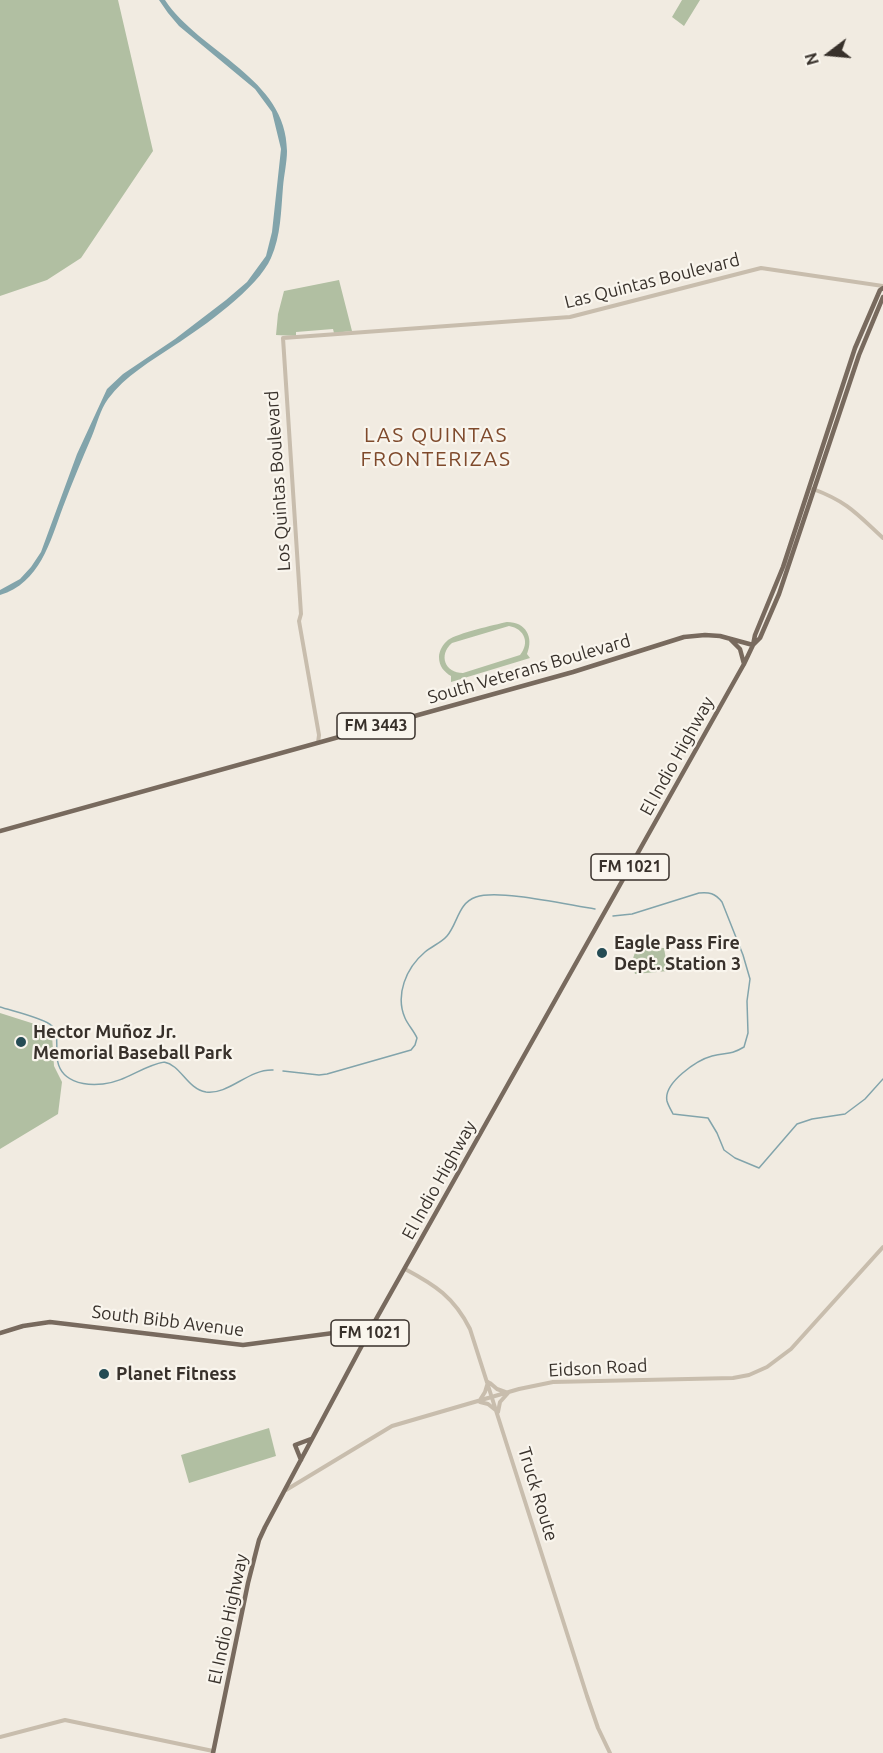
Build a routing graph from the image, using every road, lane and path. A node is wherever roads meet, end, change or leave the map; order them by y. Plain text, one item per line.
1 (883, 287) edge
2 (883, 297) edge
3 (283, 338) joint
4 (812, 489) junction
5 (883, 537) edge
6 (728, 637) junction
7 (753, 645) junction
8 (744, 664) junction
9 (318, 743) junction
10 (0, 831) edge
11 (883, 1247) edge
12 (405, 1269) junction
13 (375, 1321) junction
14 (341, 1332) junction
15 (0, 1333) edge
16 (367, 1338) junction
17 (488, 1381) junction
18 (508, 1393) junction
19 (493, 1397) junction
20 (477, 1402) junction
21 (498, 1412) junction
22 (312, 1439) junction
23 (301, 1460) junction
24 (283, 1491) junction
25 (0, 1737) edge
26 (213, 1752) edge
27 (610, 1753) edge

1 - 3 street, Las Quintas Boulevard
1 - 4 main road, El Indio Highway / FM 1021
2 - 4 main road, El Indio Highway / FM 1021
3 - 9 street, Los Quintas Boulevard
4 - 5 street
4 - 7 main road, El Indio Highway / FM 1021
6 - 7 main road, South Veterans Boulevard / FM 3443
6 - 8 main road
6 - 9 main road, South Veterans Boulevard / FM 3443
7 - 8 main road, El Indio Highway / FM 1021
8 - 12 main road, El Indio Highway / FM 1021
9 - 10 main road, South Veterans Boulevard / FM 3443
11 - 18 street, Eidson Road
12 - 13 main road, El Indio Highway / FM 1021
12 - 17 street, Truck Route
13 - 14 main road
13 - 16 main road, El Indio Highway / FM 1021
14 - 15 main road, South Bibb Avenue
14 - 16 main road, South Bibb Avenue
16 - 22 main road, El Indio Highway / FM 1021
17 - 18 street
17 - 19 street, Truck Route
17 - 20 street
18 - 19 street, Eidson Road
18 - 21 street
19 - 20 street, Eidson Road
19 - 21 street, Truck Route
20 - 21 street
20 - 24 street, Eidson Road
21 - 27 street, Truck Route
22 - 23 main road, El Indio Highway / FM 1021
22 - 23 main road
23 - 24 main road, El Indio Highway / FM 1021
24 - 26 main road, El Indio Highway / FM 1021
25 - 26 street

